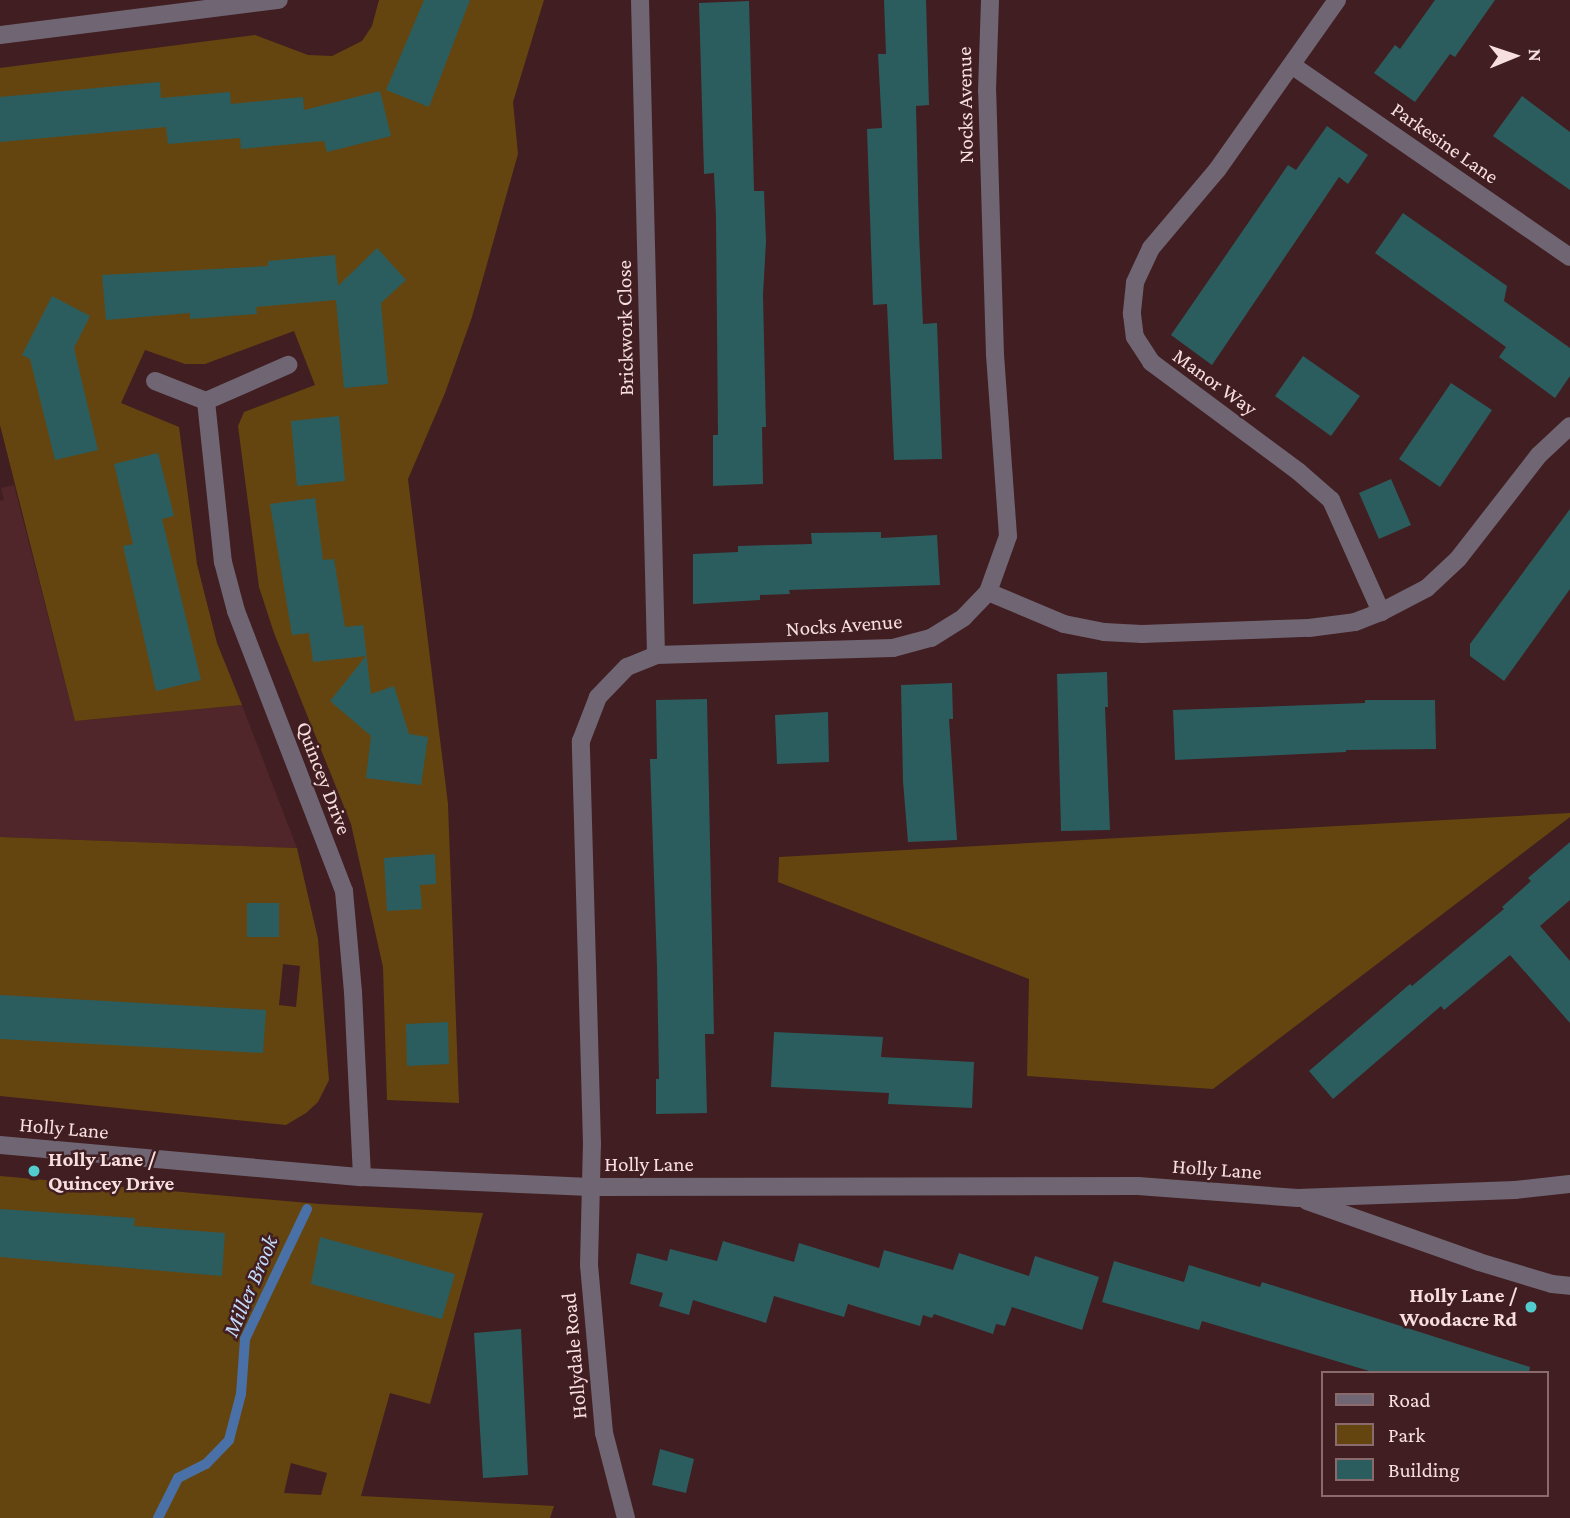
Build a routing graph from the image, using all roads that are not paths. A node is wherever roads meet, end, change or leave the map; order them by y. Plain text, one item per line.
1 (279, 0) edge
2 (640, 0) edge
3 (990, 0) edge
4 (1337, 0) edge
5 (0, 35) edge
6 (1293, 66) junction
7 (1570, 257) edge
8 (288, 365) dead end
9 (155, 381) dead end
10 (206, 401) junction
11 (1570, 426) edge
12 (988, 592) junction
13 (1381, 612) junction
14 (656, 655) junction
15 (0, 1145) edge
16 (362, 1177) junction
17 (1570, 1185) edge
18 (590, 1187) junction
19 (1298, 1198) junction
20 (1570, 1286) edge
21 (626, 1518) edge

1 - 5 street
2 - 14 street, Brickwork Close
3 - 12 street, Nocks Avenue
4 - 6 street, Manor Way
6 - 7 street, Parkesine Lane
6 - 13 street, Manor Way
8 - 10 street
9 - 10 street
10 - 16 street, Quincey Drive
11 - 13 street
12 - 13 street
12 - 14 street, Nocks Avenue
14 - 18 street, Nocks Avenue
15 - 16 street, Holly Lane
16 - 18 street, Holly Lane
17 - 19 street, Holly Lane
18 - 19 street, Holly Lane
18 - 21 street, Hollydale Road
19 - 20 street, Holly Lane

